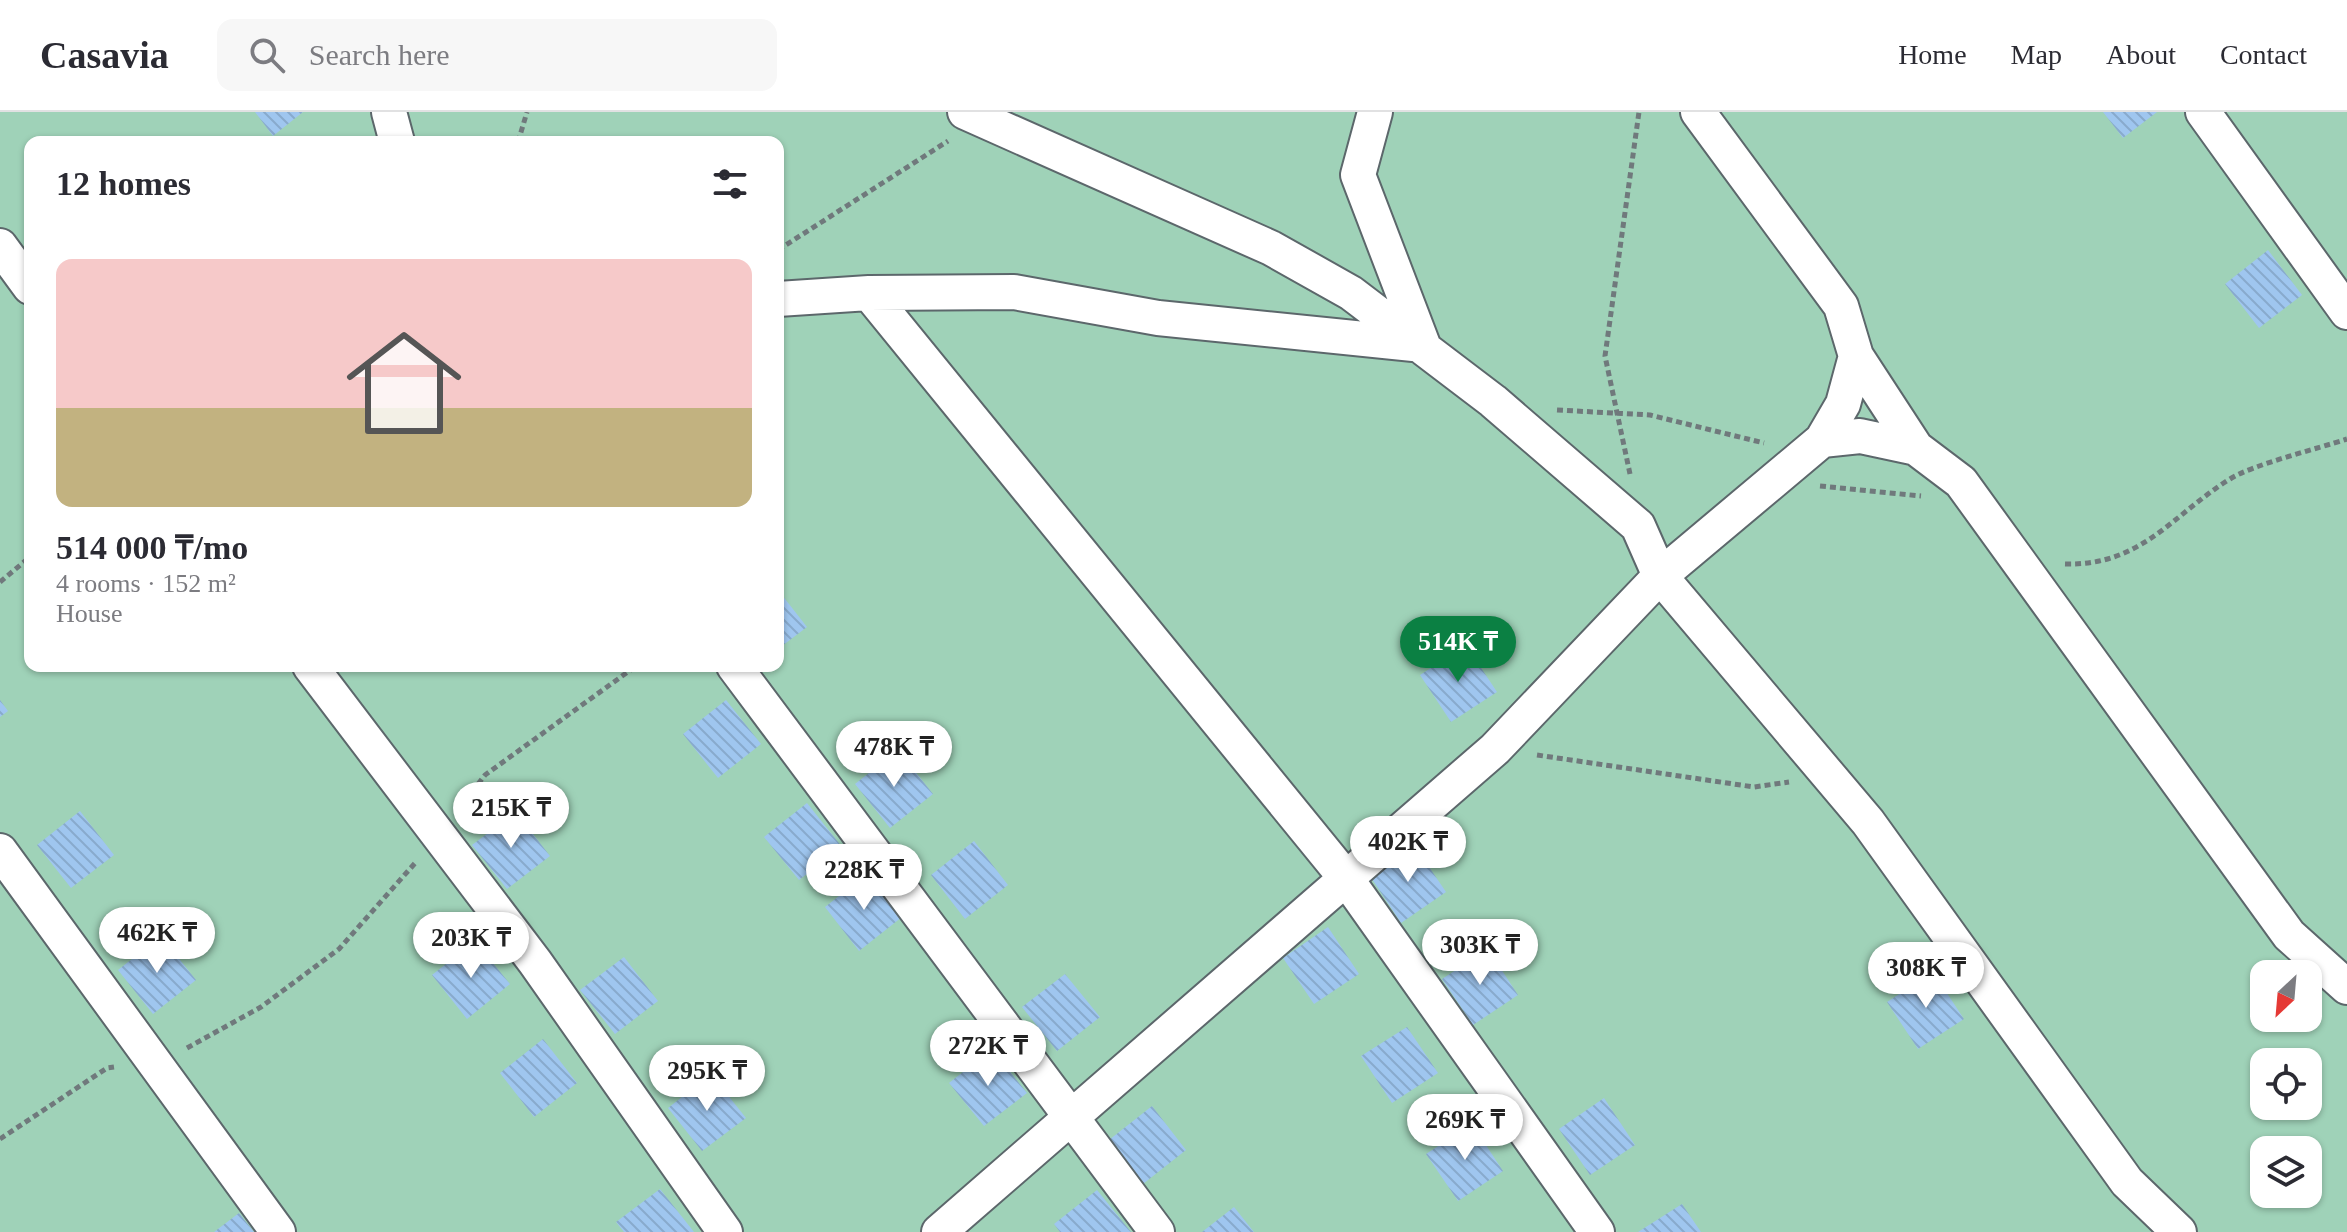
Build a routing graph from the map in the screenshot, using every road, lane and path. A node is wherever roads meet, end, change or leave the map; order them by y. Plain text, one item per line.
1 (389, 112) edge
2 (527, 112) edge
3 (1375, 112) edge
4 (1639, 112) edge
5 (1698, 112) edge
6 (2203, 112) edge
7 (974, 115) edge
8 (395, 136) edge
9 (520, 136) edge
10 (0, 246) edge
11 (784, 246) edge
12 (24, 279) edge
13 (869, 293) junction
14 (784, 299) edge
15 (2347, 312) edge
16 (1423, 345) junction
17 (1856, 356) junction
18 (1554, 410) dead end
19 (1620, 414) junction
20 (2347, 439) edge
21 (1815, 446) junction
22 (1916, 448) junction
23 (1773, 481) junction
24 (1974, 500) junction
25 (1638, 526) junction
26 (24, 562) edge
27 (2020, 563) junction
28 (1660, 576) junction
29 (0, 582) edge
30 (315, 672) edge
31 (628, 672) edge
32 (739, 672) edge
33 (1495, 749) junction
34 (1829, 776) junction
35 (439, 835) junction
36 (0, 851) edge
37 (1345, 877) junction
38 (2347, 987) edge
39 (156, 1065) junction
40 (1071, 1115) junction
41 (0, 1139) edge
42 (278, 1232) edge
43 (725, 1232) edge
44 (939, 1232) edge
45 (1157, 1232) edge
46 (1597, 1232) edge
47 (2179, 1232) edge

1 - 8 street
2 - 9 path
3 - 16 street
4 - 19 path
5 - 17 street
6 - 15 street
7 - 11 path
7 - 16 street
10 - 12 street
13 - 14 street
13 - 16 street
13 - 37 street
16 - 25 street
17 - 21 street
17 - 22 street
18 - 19 path
19 - 21 path
19 - 25 path
20 - 27 path
21 - 22 street
21 - 23 street
22 - 24 street
23 - 24 path
23 - 28 street
24 - 27 street
25 - 28 street
26 - 29 path
27 - 38 street
28 - 33 street
28 - 34 street
30 - 35 street
31 - 35 path
32 - 40 street
33 - 34 path
33 - 37 street
34 - 47 street
35 - 39 path
35 - 43 street
36 - 39 street
37 - 40 street
37 - 46 street
39 - 41 path
39 - 42 street
40 - 44 street
40 - 45 street

